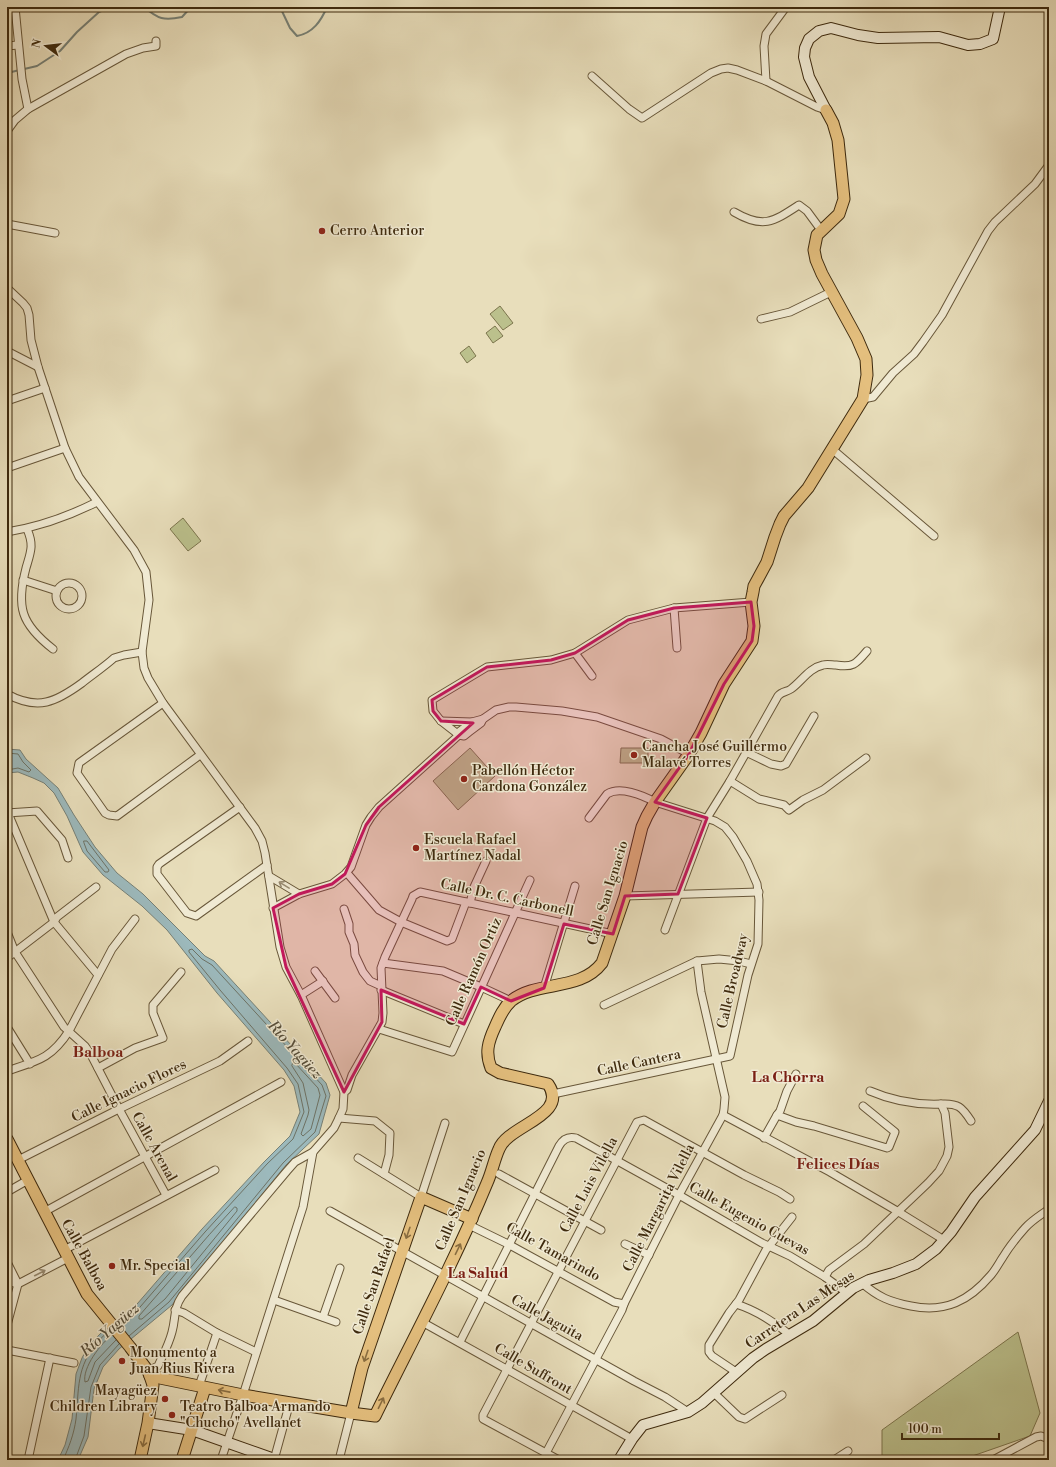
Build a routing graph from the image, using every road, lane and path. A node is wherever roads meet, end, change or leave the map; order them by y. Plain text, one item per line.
1 (14, 7) edge
2 (786, 7) edge
3 (1000, 7) edge
4 (156, 41) dead end
5 (18, 45) junction
6 (7, 46) edge
7 (592, 76) dead end
8 (766, 81) junction
9 (28, 109) junction
10 (826, 110) junction
11 (7, 131) edge
12 (1049, 165) edge
13 (734, 212) dead end
14 (7, 224) edge
15 (821, 230) junction
16 (55, 234) dead end
17 (7, 288) edge
18 (831, 292) junction
19 (761, 319) dead end
20 (7, 351) edge
21 (38, 367) junction
22 (45, 388) junction
23 (863, 400) junction
24 (7, 401) edge
25 (65, 448) junction
26 (832, 449) junction
27 (7, 468) edge
28 (97, 502) junction
29 (27, 529) junction
30 (7, 532) edge
31 (934, 536) dead end
32 (23, 580) junction
33 (57, 591) dead end
34 (752, 602) junction
35 (674, 608) junction
36 (677, 648) dead end
37 (54, 649) dead end
38 (867, 651) dead end
39 (142, 652) junction
40 (575, 653) junction
41 (592, 676) dead end
42 (7, 694) edge
43 (163, 703) junction
44 (814, 716) dead end
45 (483, 719) junction
46 (441, 721) junction
47 (472, 722) junction
48 (460, 735) junction
49 (746, 752) junction
50 (689, 754) junction
51 (200, 755) junction
52 (866, 758) dead end
53 (730, 781) junction
54 (655, 802) junction
55 (240, 807) junction
56 (7, 813) edge
57 (589, 818) dead end
58 (707, 818) junction
59 (68, 858) dead end
60 (486, 861) dead end
61 (268, 865) junction
62 (347, 873) junction
63 (269, 876) junction
64 (530, 880) dead end
65 (575, 886) dead end
66 (96, 887) dead end
67 (759, 892) junction
68 (299, 894) junction
69 (678, 894) junction
70 (625, 896) junction
71 (468, 903) junction
72 (273, 908) junction
73 (344, 909) dead end
74 (515, 913) junction
75 (135, 919) dead end
76 (54, 922) junction
77 (401, 922) junction
78 (564, 924) junction
79 (665, 930) dead end
80 (7, 932) edge
81 (613, 934) junction
82 (15, 952) junction
83 (7, 958) edge
84 (697, 961) junction
85 (382, 963) junction
86 (751, 964) junction
87 (316, 971) dead end
88 (180, 972) dead end
89 (98, 975) junction
90 (323, 981) junction
91 (481, 987) junction
92 (381, 988) junction
93 (544, 988) junction
94 (301, 995) junction
95 (335, 998) dead end
96 (511, 1001) junction
97 (604, 1005) dead end
98 (464, 1024) junction
99 (7, 1027) edge
100 (379, 1029) junction
101 (69, 1031) junction
102 (248, 1041) dead end
103 (730, 1056) joint
104 (716, 1059) junction
105 (30, 1064) junction
106 (98, 1068) junction
107 (7, 1071) edge
108 (796, 1074) dead end
109 (281, 1082) dead end
110 (870, 1091) dead end
111 (344, 1092) junction
112 (553, 1094) junction
113 (1049, 1101) edge
114 (941, 1104) junction
115 (863, 1106) dead end
116 (119, 1109) junction
117 (723, 1115) junction
118 (777, 1115) junction
119 (339, 1118) junction
120 (971, 1120) dead end
121 (445, 1123) dead end
122 (764, 1138) junction
123 (7, 1139) edge
124 (702, 1151) junction
125 (313, 1152) junction
126 (145, 1156) junction
127 (358, 1158) dead end
128 (18, 1160) junction
129 (616, 1160) junction
130 (215, 1170) dead end
131 (384, 1174) junction
132 (499, 1174) dead end
133 (28, 1180) junction
134 (7, 1192) edge
135 (535, 1193) junction
136 (166, 1195) junction
137 (679, 1195) junction
138 (421, 1196) junction
139 (790, 1199) dead end
140 (1049, 1209) edge
141 (330, 1211) dead end
142 (898, 1211) junction
143 (44, 1212) junction
144 (792, 1217) dead end
145 (585, 1220) junction
146 (471, 1222) junction
147 (601, 1230) dead end
148 (944, 1240) junction
149 (508, 1244) junction
150 (625, 1244) dead end
151 (769, 1246) junction
152 (402, 1251) junction
153 (66, 1254) junction
154 (649, 1255) junction
155 (7, 1262) edge
156 (340, 1268) dead end
157 (558, 1272) junction
158 (445, 1276) junction
159 (825, 1277) junction
160 (7, 1281) edge
161 (862, 1283) junction
162 (18, 1284) junction
163 (847, 1292) junction
164 (483, 1297) junction
165 (274, 1300) junction
166 (624, 1304) junction
167 (736, 1304) junction
168 (175, 1310) junction
169 (323, 1318) junction
170 (336, 1322) dead end
171 (422, 1322) junction
172 (531, 1324) junction
173 (7, 1325) edge
174 (217, 1333) junction
175 (790, 1335) junction
176 (460, 1342) junction
177 (7, 1350) edge
178 (256, 1352) junction
179 (50, 1358) junction
180 (596, 1360) junction
181 (74, 1362) dead end
182 (508, 1369) junction
183 (736, 1372) junction
184 (149, 1373) junction
185 (202, 1387) junction
186 (714, 1392) junction
187 (243, 1395) junction
188 (782, 1395) dead end
189 (290, 1402) junction
190 (571, 1405) junction
191 (688, 1412) junction
192 (351, 1413) junction
193 (148, 1423) junction
194 (192, 1430) junction
195 (632, 1439) junction
196 (1049, 1439) edge
197 (226, 1442) junction
198 (848, 1451) dead end
199 (546, 1453) junction
200 (28, 1460) edge
201 (140, 1460) edge
202 (182, 1460) edge
203 (221, 1460) edge
204 (275, 1460) edge
205 (339, 1460) edge
206 (559, 1460) edge
207 (619, 1460) edge
208 (834, 1460) edge
209 (993, 1460) edge

1 - 5 street
2 - 8 street
3 - 10 street
4 - 9 street
5 - 6 street
5 - 9 street
7 - 8 street
8 - 10 street
9 - 11 street
10 - 15 main road
12 - 23 street
13 - 15 street
14 - 16 street
15 - 18 main road
17 - 21 street
18 - 19 street
18 - 23 main road
20 - 21 street
21 - 22 street
22 - 24 street
22 - 25 street
23 - 26 main road, Calle San Ignacio
25 - 27 street
25 - 28 street
26 - 31 street
26 - 34 main road, Calle San Ignacio
28 - 29 street
28 - 39 street
29 - 30 street
29 - 32 street
32 - 33 street
32 - 37 street
34 - 35 street
34 - 50 main road, Calle San Ignacio
35 - 36 street
35 - 40 street
38 - 49 street
39 - 42 street
39 - 43 street
40 - 41 street
40 - 46 street
43 - 51 street
43 - 51 street
44 - 49 street
45 - 47 street
45 - 48 street
45 - 50 street
46 - 47 street
46 - 48 street
47 - 48 street
48 - 62 street
49 - 53 street
50 - 54 main road, Calle San Ignacio
51 - 55 street
52 - 53 street
53 - 58 street
54 - 57 street, Calle Broadway
54 - 58 street, Calle Broadway
54 - 70 main road, Calle San Ignacio
55 - 61 street
55 - 61 street
56 - 59 street
56 - 76 street
58 - 67 street, Calle Broadway
58 - 69 street
60 - 71 street
61 - 63 street
62 - 68 street
62 - 77 street
68 -> 63 street
63 - 72 street
64 - 74 street, Calle Ramón Ortiz
65 - 78 street
66 - 76 street
67 - 69 street
67 - 86 street, Calle Broadway
68 - 72 street
69 - 70 street
69 - 79 street
70 - 81 main road, Calle San Ignacio
71 - 74 street, Calle Dr. C. Carbonell
71 - 77 street, Calle Dr. C. Carbonell
71 - 77 street
72 - 94 street
73 - 92 street
74 - 78 street, Calle Dr. C. Carbonell
74 - 91 street, Calle Ramón Ortiz
75 - 89 street
76 - 82 street
76 - 89 street
77 - 85 street
78 - 81 street, Calle Dr. C. Carbonell
78 - 93 street
80 - 82 street, Calle Arenal
81 - 93 main road, Calle San Ignacio
82 - 83 street
82 - 101 street, Calle Arenal
84 - 86 street
84 - 97 street
84 - 104 street, Calle Margarita Vilella
85 - 91 street
85 - 92 street
86 - 103 street, Calle Broadway
87 - 90 street
88 - 106 street
89 - 101 street
90 - 94 street
90 - 95 street
91 - 96 street
91 - 98 street, Calle Ramón Ortiz
92 - 98 street
92 - 100 street
93 - 96 main road, Calle San Ignacio
94 - 111 street
96 - 112 main road, Calle San Ignacio
98 - 100 street, Calle Ramón Ortiz
99 - 105 street
100 - 111 street
101 - 105 street
101 - 106 street, Calle Arenal
102 - 116 street, Calle Ignacio Flores
103 - 104 street, Calle Cantera
104 - 112 street, Calle Cantera
104 - 117 street, Calle Margarita Vilella
105 - 107 street
106 - 116 street, Calle Arenal
108 - 118 street
109 - 126 street
110 - 114 street
111 - 119 street
112 - 146 main road, Calle San Ignacio
113 - 148 street, Carretera Las Mesas
114 - 120 street
114 - 142 street
115 - 118 street
116 - 126 street, Calle Arenal
116 - 128 street, Calle Ignacio Flores
117 - 122 street
117 - 124 street, Calle Margarita Vilella
118 - 122 street
119 - 125 street
119 - 131 street
121 - 138 street, Calle San Rafael
122 - 142 street
123 - 128 main road, Calle Balboa
124 - 129 street, Calle Luis Vilella
124 - 137 street, Calle Margarita Vilella
124 - 139 street
125 - 165 street
125 - 168 street
126 - 136 street, Calle Arenal
126 - 143 street
127 - 131 street, Calle Tamarindo
128 - 133 main road, Calle Balboa
129 - 135 street, Calle Eugenio Cuevas
129 - 137 street, Calle Eugenio Cuevas
129 - 145 street, Calle Luis Vilella
130 - 136 street
131 - 138 street, Calle Tamarindo
132 - 135 street
133 - 134 street
133 - 143 main road, Calle Balboa
135 - 145 street
135 - 149 street
136 - 153 street
137 - 151 street, Calle Eugenio Cuevas
137 - 154 street, Calle Margarita Vilella
138 - 146 main road, Calle Tamarindo
138 -> 152 main road, Calle San Rafael
140 - 161 street
141 - 152 street, Calle Jaguita
142 - 148 street
142 - 159 street
143 - 153 main road, Calle Balboa
144 - 151 street
145 - 147 street
145 - 157 street, Calle Luis Vilella
146 - 149 street, Calle Tamarindo
158 -> 146 main road, Calle San Ignacio
148 - 161 street, Carretera Las Mesas
149 - 157 street, Calle Tamarindo
149 - 164 street
150 - 154 street
151 - 159 street, Calle Eugenio Cuevas
151 - 167 street
152 - 158 street, Calle Jaguita
152 -> 192 main road, Calle San Rafael
162 -> 153 street
153 - 184 main road, Calle Balboa
154 - 166 street, Calle Margarita Vilella
155 - 162 street
156 - 169 street
157 - 166 street, Calle Tamarindo
157 - 172 street, Calle Luis Vilella
158 - 164 street, Calle Jaguita
158 - 171 main road, Calle San Ignacio
159 - 163 street, Calle Eugenio Cuevas
160 - 162 street
161 - 163 street, Carretera Las Mesas
162 - 173 street
163 - 175 street, Carretera Las Mesas
164 - 172 street, Calle Jaguita
164 - 176 street
165 - 169 street
165 - 178 street
166 - 180 street, Calle Margarita Vilella
167 - 175 street
167 - 183 street
168 - 174 street
168 - 184 street
169 - 170 street
171 - 176 street, Calle Suffront
192 -> 171 main road, Calle San Ignacio
172 - 180 street, Calle Jaguita
172 - 182 street, Calle Luis Vilella
174 - 178 street
174 - 185 street
175 - 183 street, Carretera Las Mesas
176 - 182 street, Calle Suffront
177 - 179 street
178 - 187 street
179 - 181 street
179 - 200 street
180 - 190 street, Calle Margarita Vilella
180 - 191 street, Calle Jaguita
182 - 190 street, Calle Suffront
182 - 199 street, Calle Luis Vilella
183 - 186 street, Carretera Las Mesas
184 - 185 main road
184 - 193 main road
187 -> 185 main road
185 - 194 main road
186 - 188 street
186 - 191 street, Carretera Las Mesas
187 - 189 main road
187 - 197 street
189 - 192 main road
189 - 204 street
190 - 195 street, Calle Suffront
190 - 199 street, Calle Margarita Vilella
191 - 195 street, Carretera Las Mesas
192 - 205 street, Calle San Rafael
193 - 194 street
193 -> 201 main road
194 - 197 street
194 - 202 main road
195 - 207 street, Carretera Las Mesas
196 - 209 street
197 - 203 street
197 - 204 street
198 - 208 street
199 - 206 street

